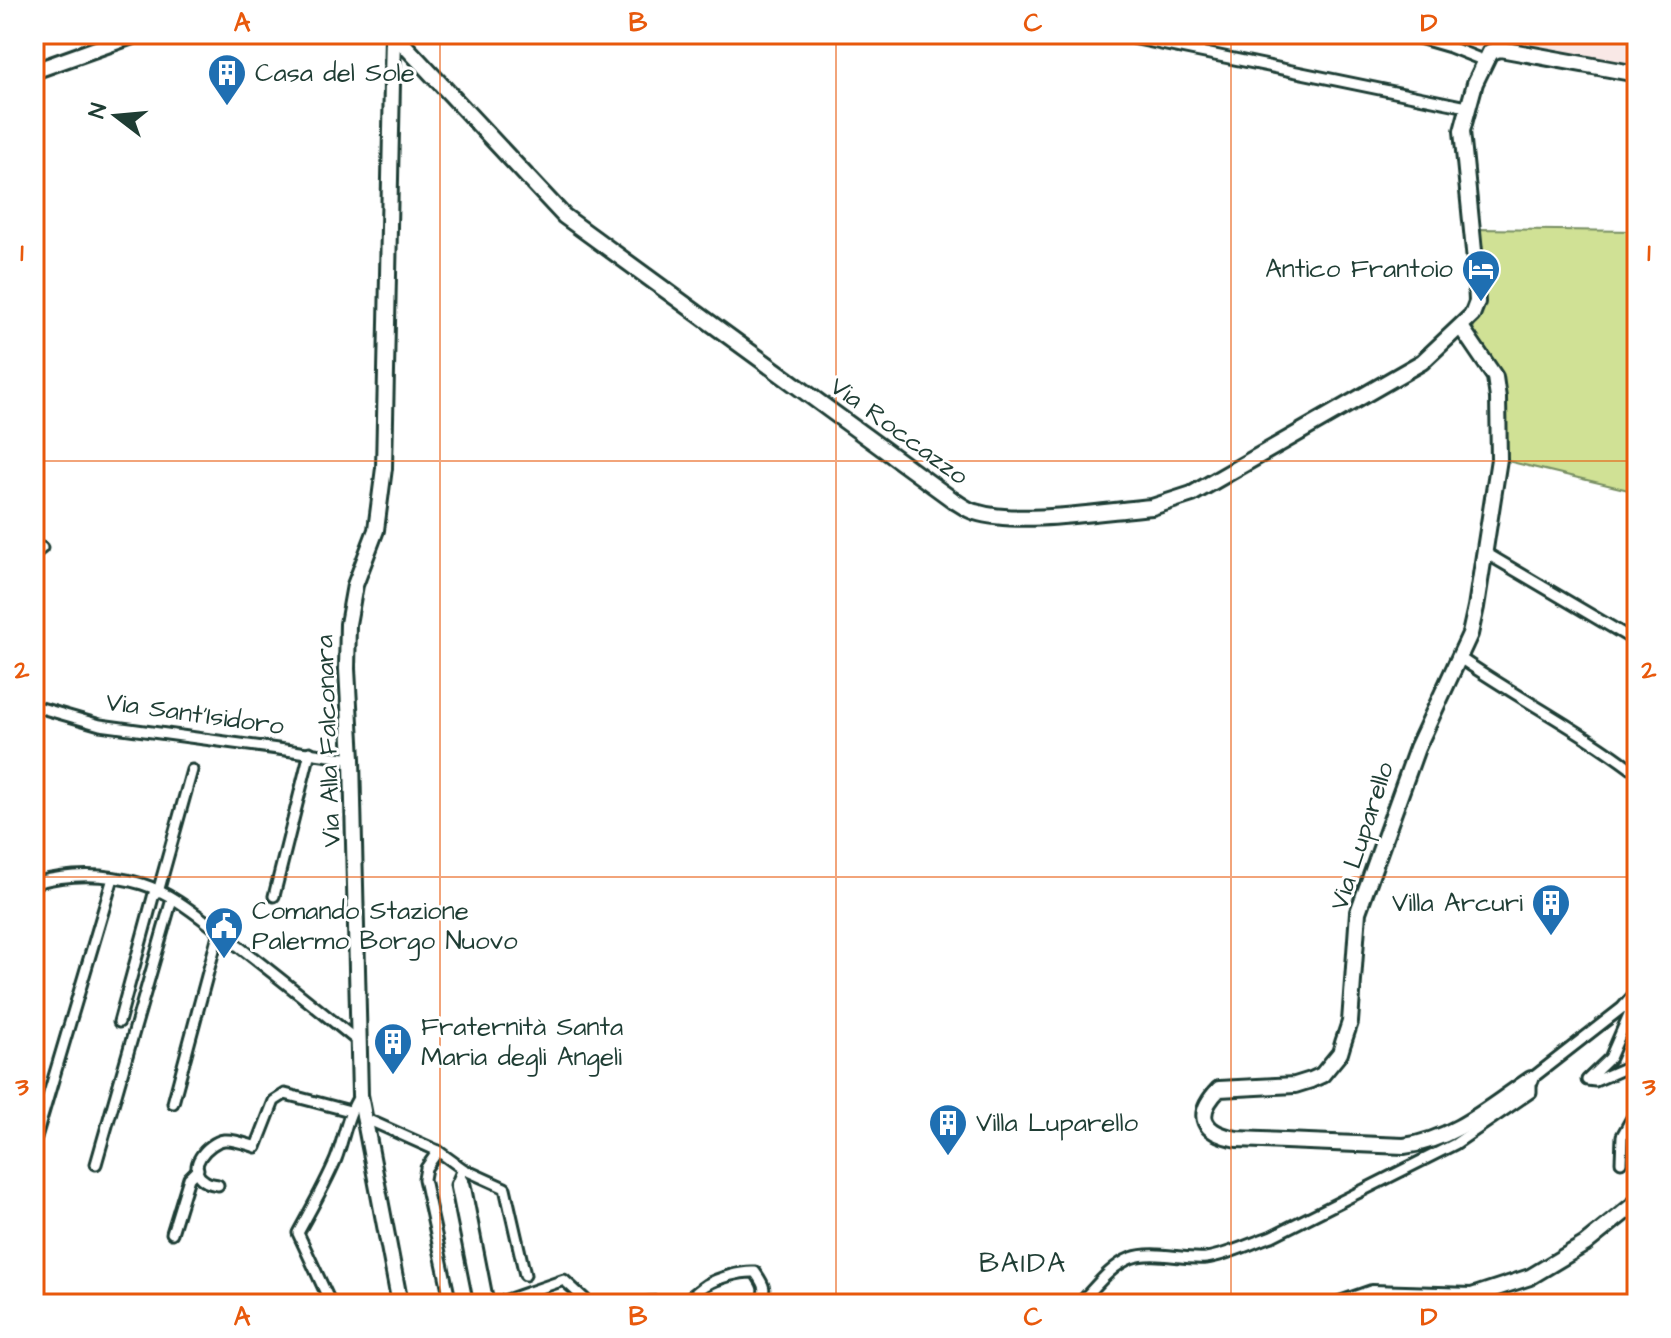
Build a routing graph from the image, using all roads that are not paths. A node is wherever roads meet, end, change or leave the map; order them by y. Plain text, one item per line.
1 (138, 34) edge
2 (394, 34) edge
3 (1405, 34) edge
4 (1132, 38) dead end
5 (1485, 61) junction
6 (34, 71) edge
7 (1637, 74) edge
8 (1467, 107) junction
9 (1461, 327) junction
10 (1484, 552) junction
11 (1637, 642) edge
12 (1460, 658) junction
13 (34, 706) edge
14 (310, 752) junction
15 (352, 759) junction
16 (192, 770) dead end
17 (1637, 773) edge
18 (113, 878) junction
19 (34, 883) edge
20 (157, 891) junction
21 (274, 896) dead end
22 (172, 899) junction
23 (219, 931) junction
24 (1637, 991) edge
25 (1625, 1005) junction
26 (119, 1022) dead end
27 (360, 1043) junction
28 (1637, 1063) edge
29 (1531, 1079) junction
30 (173, 1103) dead end
31 (1637, 1109) edge
32 (356, 1114) junction
33 (34, 1144) edge
34 (438, 1151) junction
35 (1621, 1162) dead end
36 (96, 1164) dead end
37 (198, 1169) junction
38 (461, 1173) junction
39 (218, 1185) dead end
40 (1637, 1202) edge
41 (172, 1233) dead end
42 (525, 1275) dead end
43 (1358, 1301) edge
44 (331, 1304) edge
45 (400, 1304) edge
46 (451, 1304) edge
47 (495, 1304) edge
48 (590, 1304) edge
49 (640, 1304) edge
50 (758, 1304) edge
51 (1079, 1304) edge
52 (1340, 1304) edge

1 - 6 street
2 - 9 street, Via Roccazzo
2 - 15 street, Via Alla Falconara
3 - 5 street
4 - 8 street
5 - 7 street
5 - 8 street
8 - 9 street
9 - 10 street, Via Luparello
10 - 11 street
10 - 12 street, Via Luparello
12 - 17 street
12 - 29 street, Via Luparello
13 - 14 street, Via Sant'Isidoro
14 - 15 street, Via Sant'Isidoro
14 - 21 street
15 - 27 street, Via Alla Falconara
16 - 20 street
18 - 19 street
18 - 20 street
18 - 33 street
20 - 22 street
20 - 26 street
22 - 23 street
22 - 36 street
23 - 27 street
23 - 30 street
24 - 25 street
25 - 28 street
25 - 29 street
27 - 32 street, Via Alla Falconara
29 - 51 street
31 - 35 street
32 - 34 street
32 - 37 street
32 - 44 street
32 - 45 street, Via Alla Falconara
34 - 38 street
34 - 46 street
37 - 39 street
37 - 41 street
38 - 38 street
38 - 42 street
40 - 43 street
43 - 52 street
47 - 48 street
49 - 50 street

